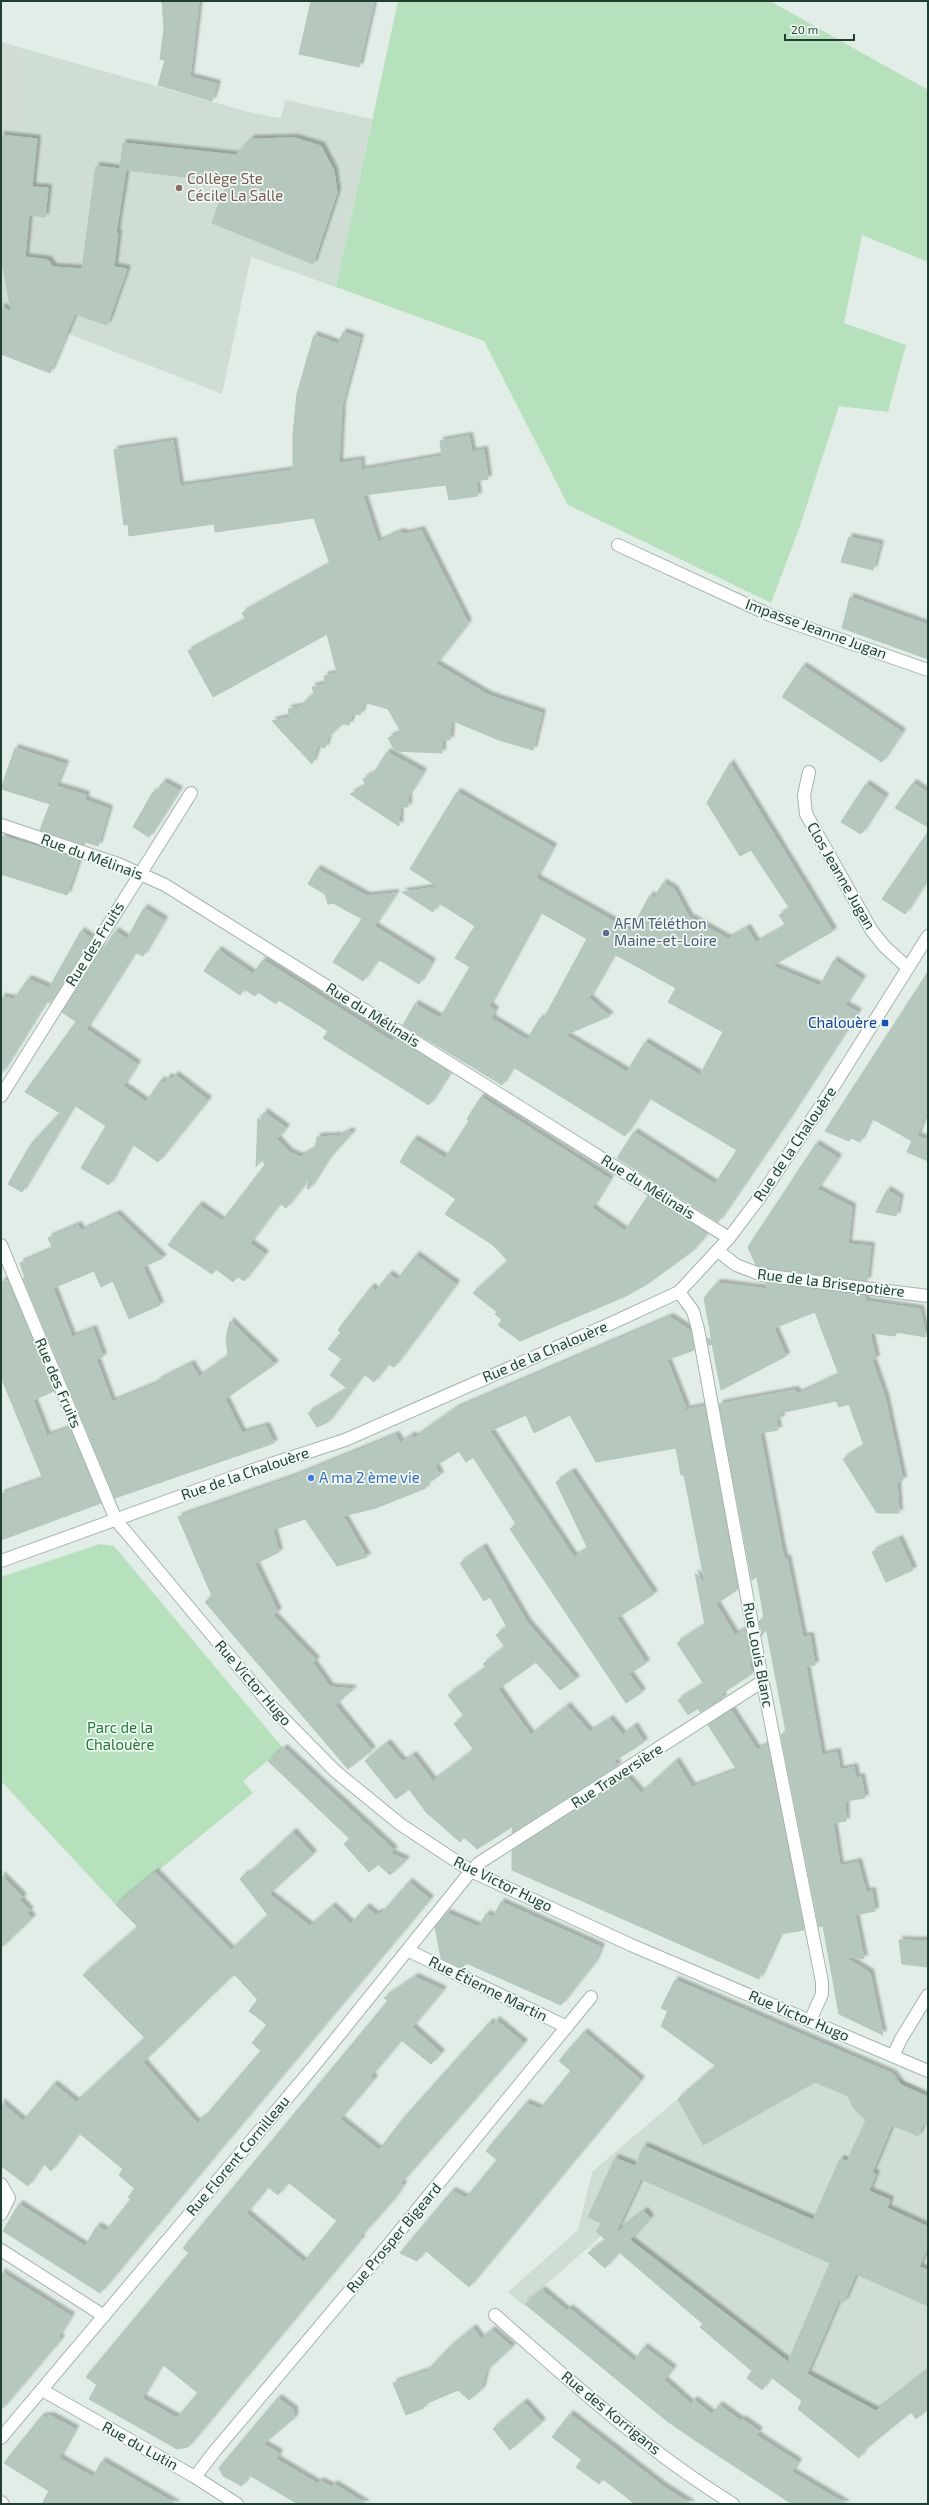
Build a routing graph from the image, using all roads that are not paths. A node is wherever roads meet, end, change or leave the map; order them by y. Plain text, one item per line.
1 (618, 545) dead end
2 (928, 670) edge
3 (809, 772) dead end
4 (191, 793) dead end
5 (1, 825) edge
6 (140, 872) junction
7 (928, 936) edge
8 (908, 968) junction
9 (1, 1096) edge
10 (730, 1238) junction
11 (1, 1245) edge
12 (718, 1251) junction
13 (679, 1292) junction
14 (928, 1296) edge
15 (116, 1520) junction
16 (1, 1561) edge
17 (763, 1681) junction
18 (471, 1871) junction
19 (409, 1951) junction
20 (928, 1995) edge
21 (591, 1997) dead end
22 (810, 2021) junction
23 (567, 2027) junction
24 (893, 2056) junction
25 (928, 2071) edge
26 (1, 2184) edge
27 (1, 2214) edge
28 (1, 2250) edge
29 (495, 2315) dead end
30 (104, 2316) junction
31 (42, 2390) junction
32 (1, 2438) edge
33 (195, 2477) junction
34 (1, 2502) edge
35 (3, 2504) edge
36 (237, 2504) edge
37 (733, 2504) edge

1 - 2 street, Impasse Jeanne Jugan
3 - 8 street, Clos Jeanne Jugan
4 - 6 street, Rue des Fruits
5 - 6 street, Rue du Mélinais
6 - 9 street, Rue des Fruits
6 - 10 street, Rue du Mélinais
7 - 8 street, Rue de la Chalouère
8 - 10 street, Rue de la Chalouère
10 - 12 street, Rue de la Chalouère
11 - 15 street, Rue des Fruits
12 - 13 street, Rue de la Chalouère
12 - 14 street, Rue de la Brisepotière
13 - 15 street, Rue de la Chalouère
13 - 17 street, Rue Louis Blanc
15 - 16 street, Rue de la Chalouère
15 - 18 street, Rue Victor Hugo
17 - 18 street, Rue Traversière
17 - 22 street, Rue Louis Blanc
18 - 19 street, Rue Florent Cornilleau
18 - 22 street, Rue Victor Hugo
19 - 23 street, Rue Étienne Martin
19 - 30 street, Rue Florent Cornilleau
20 - 24 street
21 - 23 street, Rue Prosper Bigeard
22 - 24 street, Rue Victor Hugo
23 - 33 street, Rue Prosper Bigeard
24 - 25 street, Rue Victor Hugo
26 - 27 street
28 - 30 street
29 - 37 street, Rue des Korrigans
30 - 31 street, Rue Florent Cornilleau
31 - 32 street, Rue Florent Cornilleau
31 - 33 street, Rue du Lutin
33 - 36 street, Rue du Lutin
34 - 35 street

